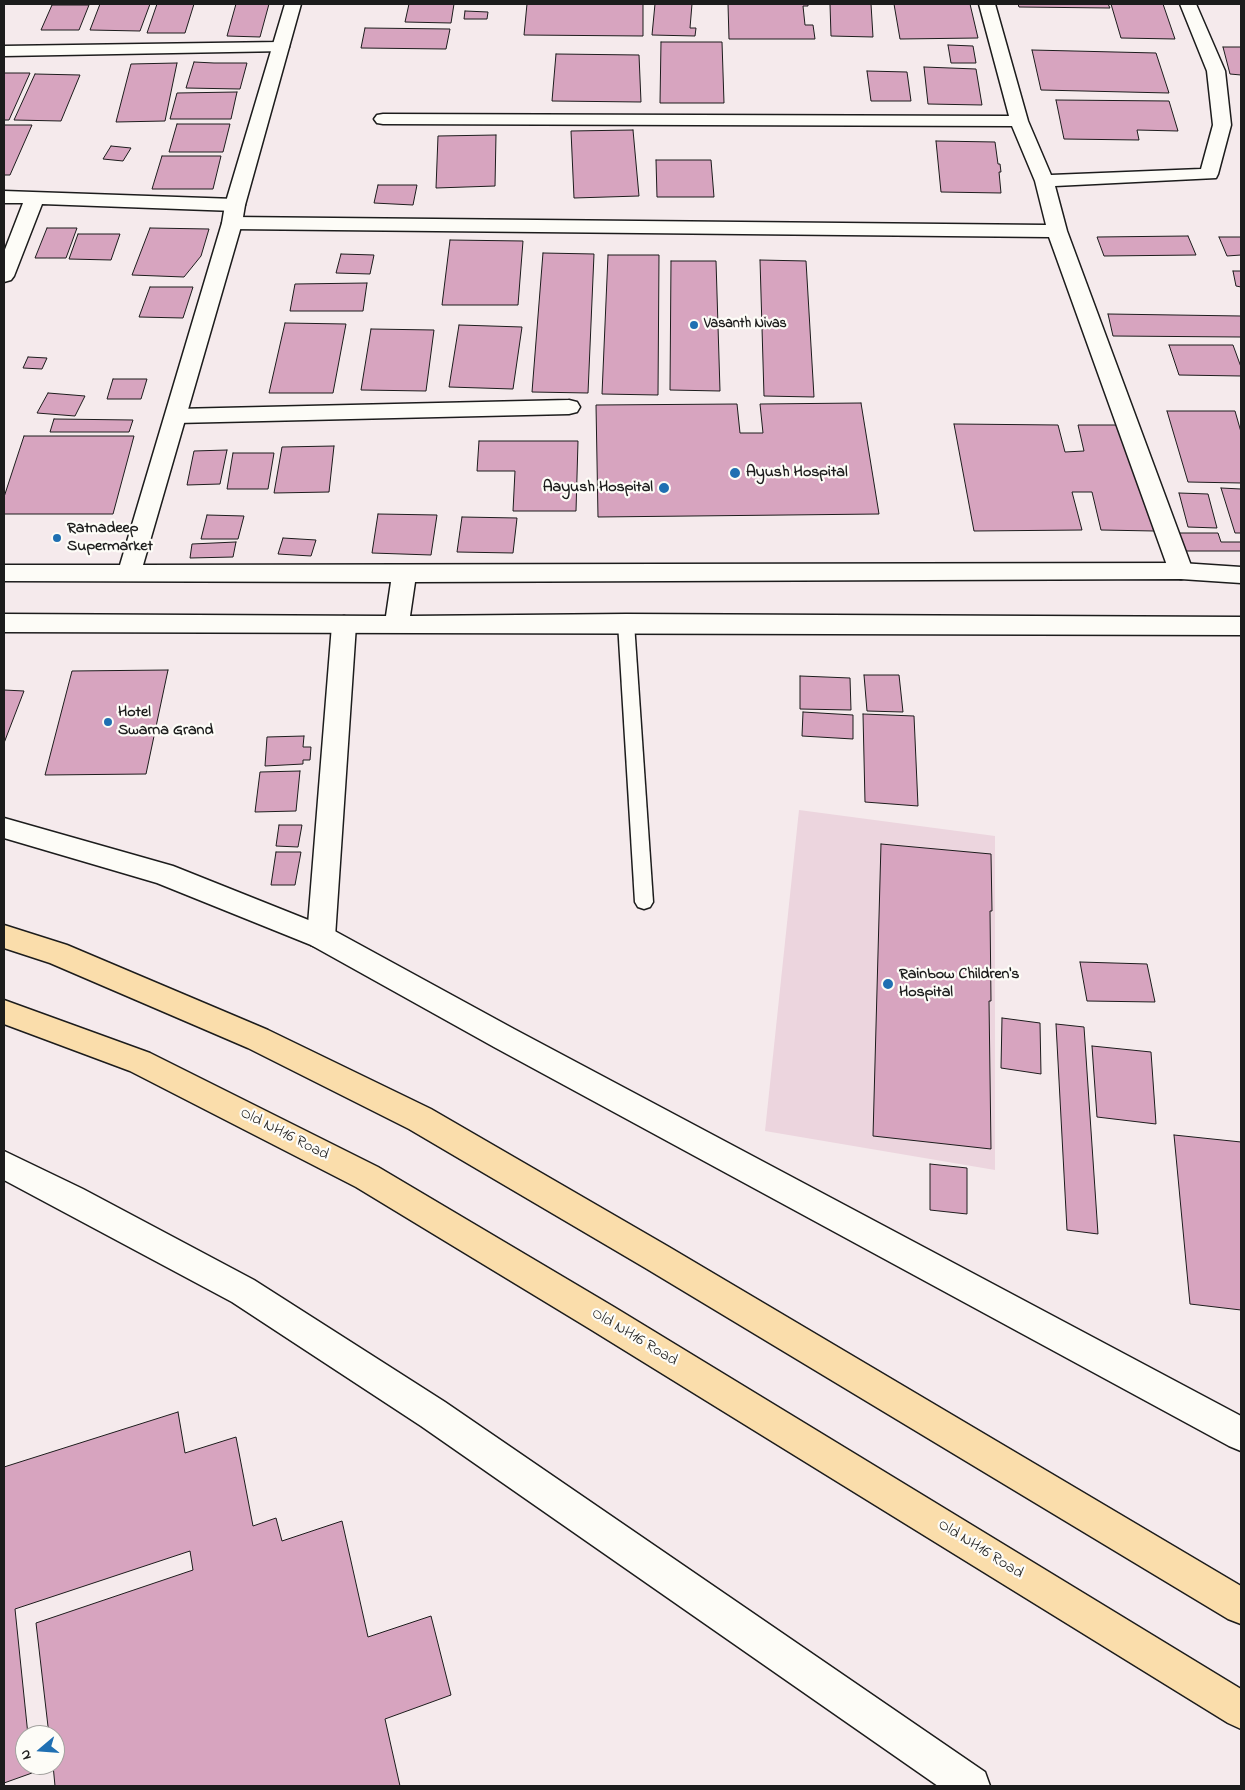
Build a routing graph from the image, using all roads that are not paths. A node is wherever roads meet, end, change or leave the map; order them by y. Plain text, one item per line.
1 (293, 4) edge
2 (987, 4) edge
3 (1188, 4) edge
4 (280, 47) junction
5 (4, 51) edge
6 (383, 119) dead end
7 (1019, 120) junction
8 (1044, 181) junction
9 (4, 197) edge
10 (35, 198) junction
11 (233, 214) junction
12 (1057, 231) junction
13 (4, 276) edge
14 (569, 407) dead end
15 (176, 416) junction
16 (1181, 571) junction
17 (4, 573) edge
18 (129, 574) junction
19 (404, 574) junction
20 (1241, 575) edge
21 (4, 623) edge
22 (626, 623) junction
23 (396, 624) junction
24 (344, 625) junction
25 (1241, 626) edge
26 (4, 828) edge
27 (644, 902) dead end
28 (4, 937) edge
29 (321, 937) junction
30 (4, 1012) edge
31 (4, 1165) edge
32 (1241, 1434) edge
33 (1241, 1606) edge
34 (1241, 1710) edge
35 (971, 1786) edge

1 - 4 street
2 - 7 street
3 - 8 street
4 - 5 street
4 - 11 street
6 - 7 street
7 - 8 street
8 - 12 street
9 - 10 street
10 - 11 street
10 - 13 street
11 - 12 street
11 - 15 street
12 - 16 street
14 - 15 street
15 - 18 street
16 - 19 street
16 - 20 street
17 - 18 street
18 - 19 street
19 - 23 street
21 - 24 street
22 - 23 street
22 - 25 street
22 - 27 lane
23 - 24 street
24 - 29 street
26 - 29 street
28 - 33 main road
29 - 32 street
30 - 34 main road, Old NH16 Road
31 - 35 street

